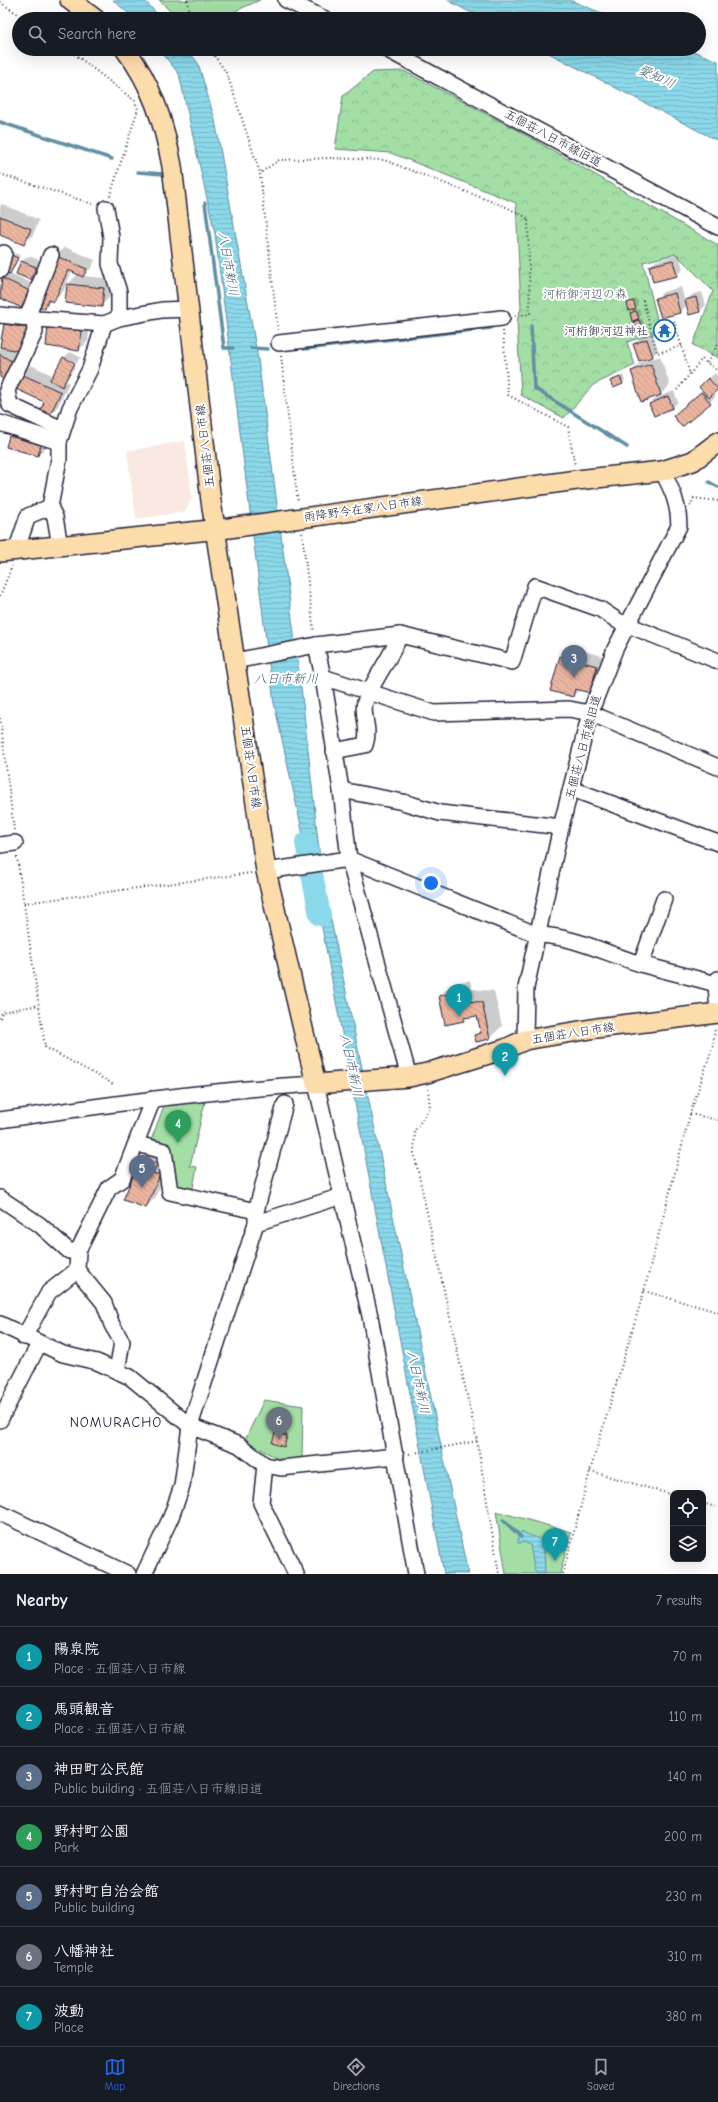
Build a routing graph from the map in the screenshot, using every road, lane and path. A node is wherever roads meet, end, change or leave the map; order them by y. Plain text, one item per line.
1 (70, 0) edge
2 (187, 0) edge
3 (286, 0) edge
4 (0, 2) edge
5 (15, 12) edge
6 (86, 12) edge
7 (189, 12) edge
8 (311, 12) edge
9 (77, 56) edge
10 (130, 56) edge
11 (215, 56) edge
12 (399, 56) edge
13 (260, 173) junction
14 (0, 174) edge
15 (106, 208) junction
16 (718, 227) edge
17 (4, 253) dead end
18 (51, 255) dead end
19 (0, 270) edge
20 (643, 300) dead end
21 (189, 309) junction
22 (0, 315) edge
23 (31, 318) junction
24 (119, 318) junction
25 (502, 318) junction
26 (674, 321) dead end
27 (104, 324) junction
28 (279, 343) junction
29 (718, 344) edge
30 (682, 346) junction
31 (707, 363) junction
32 (718, 371) edge
33 (690, 374) junction
34 (3, 389) edge
35 (678, 390) dead end
36 (0, 423) edge
37 (60, 436) junction
38 (718, 442) edge
39 (662, 471) junction
40 (577, 480) junction
41 (718, 501) edge
42 (50, 507) junction
43 (299, 511) junction
44 (680, 526) junction
45 (223, 528) junction
46 (60, 546) junction
47 (9, 556) edge
48 (0, 596) edge
49 (627, 624) junction
50 (400, 635) junction
51 (316, 645) junction
52 (235, 661) junction
53 (718, 661) edge
54 (323, 677) junction
55 (370, 693) junction
56 (590, 713) junction
57 (0, 718) edge
58 (334, 752) junction
59 (718, 767) edge
60 (572, 789) junction
61 (341, 790) junction
62 (561, 827) junction
63 (15, 843) junction
64 (718, 843) edge
65 (0, 845) edge
66 (349, 859) junction
67 (266, 871) junction
68 (664, 899) dead end
69 (24, 903) junction
70 (538, 936) junction
71 (641, 964) junction
72 (717, 981) edge
73 (39, 1005) junction
74 (718, 1013) edge
75 (0, 1018) edge
76 (525, 1040) junction
77 (418, 1075) junction
78 (113, 1084) dead end
79 (316, 1084) junction
80 (153, 1099) junction
81 (285, 1104) dead end
82 (690, 1114) junction
83 (0, 1120) edge
84 (718, 1120) edge
85 (137, 1144) junction
86 (342, 1196) junction
87 (0, 1198) edge
88 (256, 1217) junction
89 (78, 1251) junction
90 (77, 1270) junction
91 (644, 1290) junction
92 (718, 1312) edge
93 (0, 1324) edge
94 (26, 1332) junction
95 (39, 1344) junction
96 (118, 1367) junction
97 (0, 1420) edge
98 (190, 1426) junction
99 (477, 1441) junction
100 (396, 1456) junction
101 (264, 1465) junction
102 (590, 1472) junction
103 (670, 1494) edge
104 (706, 1504) edge
105 (718, 1508) edge
106 (0, 1513) edge
107 (128, 1574) edge
108 (144, 1574) edge
109 (296, 1574) edge
110 (416, 1574) edge
111 (499, 1574) edge
112 (563, 1574) edge

1 - 6 main road
2 - 7 path
3 - 8 street
4 - 5 path
9 - 15 path
10 - 21 main road, 五個荘八日市線
11 - 13 path
12 - 16 street, 五個荘八日市線旧道
13 - 25 path
13 - 28 path
14 - 15 path
15 - 24 street
17 - 19 street
18 - 23 street
20 - 30 path
21 - 24 street
21 - 45 main road, 五個荘八日市線
22 - 23 street
23 - 27 street
23 - 34 street
24 - 27 street
25 - 28 street
25 - 40 path
26 - 30 path
27 - 37 street
28 - 43 path
29 - 31 path
30 - 33 path
31 - 32 path
31 - 33 path
33 - 35 path
34 - 37 street
36 - 37 street
37 - 42 street
38 - 39 main road, 雨降野今在家八日市線
39 - 40 main road, 雨降野今在家八日市線
39 - 44 street
40 - 43 main road, 雨降野今在家八日市線
41 - 44 path
42 - 46 street
42 - 47 street
43 - 45 main road, 雨降野今在家八日市線
43 - 51 path
44 - 49 street, 五個荘八日市線旧道
45 - 46 main road, 雨降野今在家八日市線
45 - 52 main road, 五個荘八日市線
46 - 47 main road, 雨降野今在家八日市線
47 - 48 path
49 - 50 street
49 - 53 street
49 - 56 street, 五個荘八日市線旧道
50 - 51 street
50 - 55 street
51 - 52 street
51 - 54 street
52 - 67 main road, 五個荘八日市線
54 - 55 street
54 - 58 street
55 - 56 street
55 - 58 street
56 - 59 street
56 - 60 street, 五個荘八日市線旧道
57 - 63 path
58 - 61 street
60 - 62 street, 五個荘八日市線旧道
60 - 64 street
61 - 62 street
61 - 66 street
62 - 70 street, 五個荘八日市線旧道
63 - 65 street
63 - 69 path
66 - 67 street
66 - 70 street
66 - 77 street
67 - 69 path
67 - 79 main road, 五個荘八日市線
68 - 71 street
69 - 73 path
70 - 71 street
70 - 76 street, 五個荘八日市線旧道
71 - 72 street
72 - 74 street
73 - 75 path
73 - 78 path
74 - 76 main road, 五個荘八日市線
74 - 82 path
76 - 77 main road, 五個荘八日市線
77 - 79 main road, 五個荘八日市線
77 - 99 path
79 - 80 street
79 - 86 street
80 - 83 street
80 - 85 street
81 - 88 street
82 - 84 path
82 - 91 path
85 - 88 street
85 - 89 street
86 - 88 street
86 - 100 street
87 - 89 street
88 - 98 street
89 - 90 street
90 - 94 street
90 - 96 street
91 - 92 path
91 - 102 path
93 - 94 street
94 - 95 street
95 - 96 street
95 - 97 street
96 - 98 street
98 - 101 street
98 - 108 street
99 - 100 path
99 - 111 path
100 - 101 street
100 - 110 street
101 - 109 street
102 - 103 path
102 - 112 path
104 - 105 path
106 - 107 street

